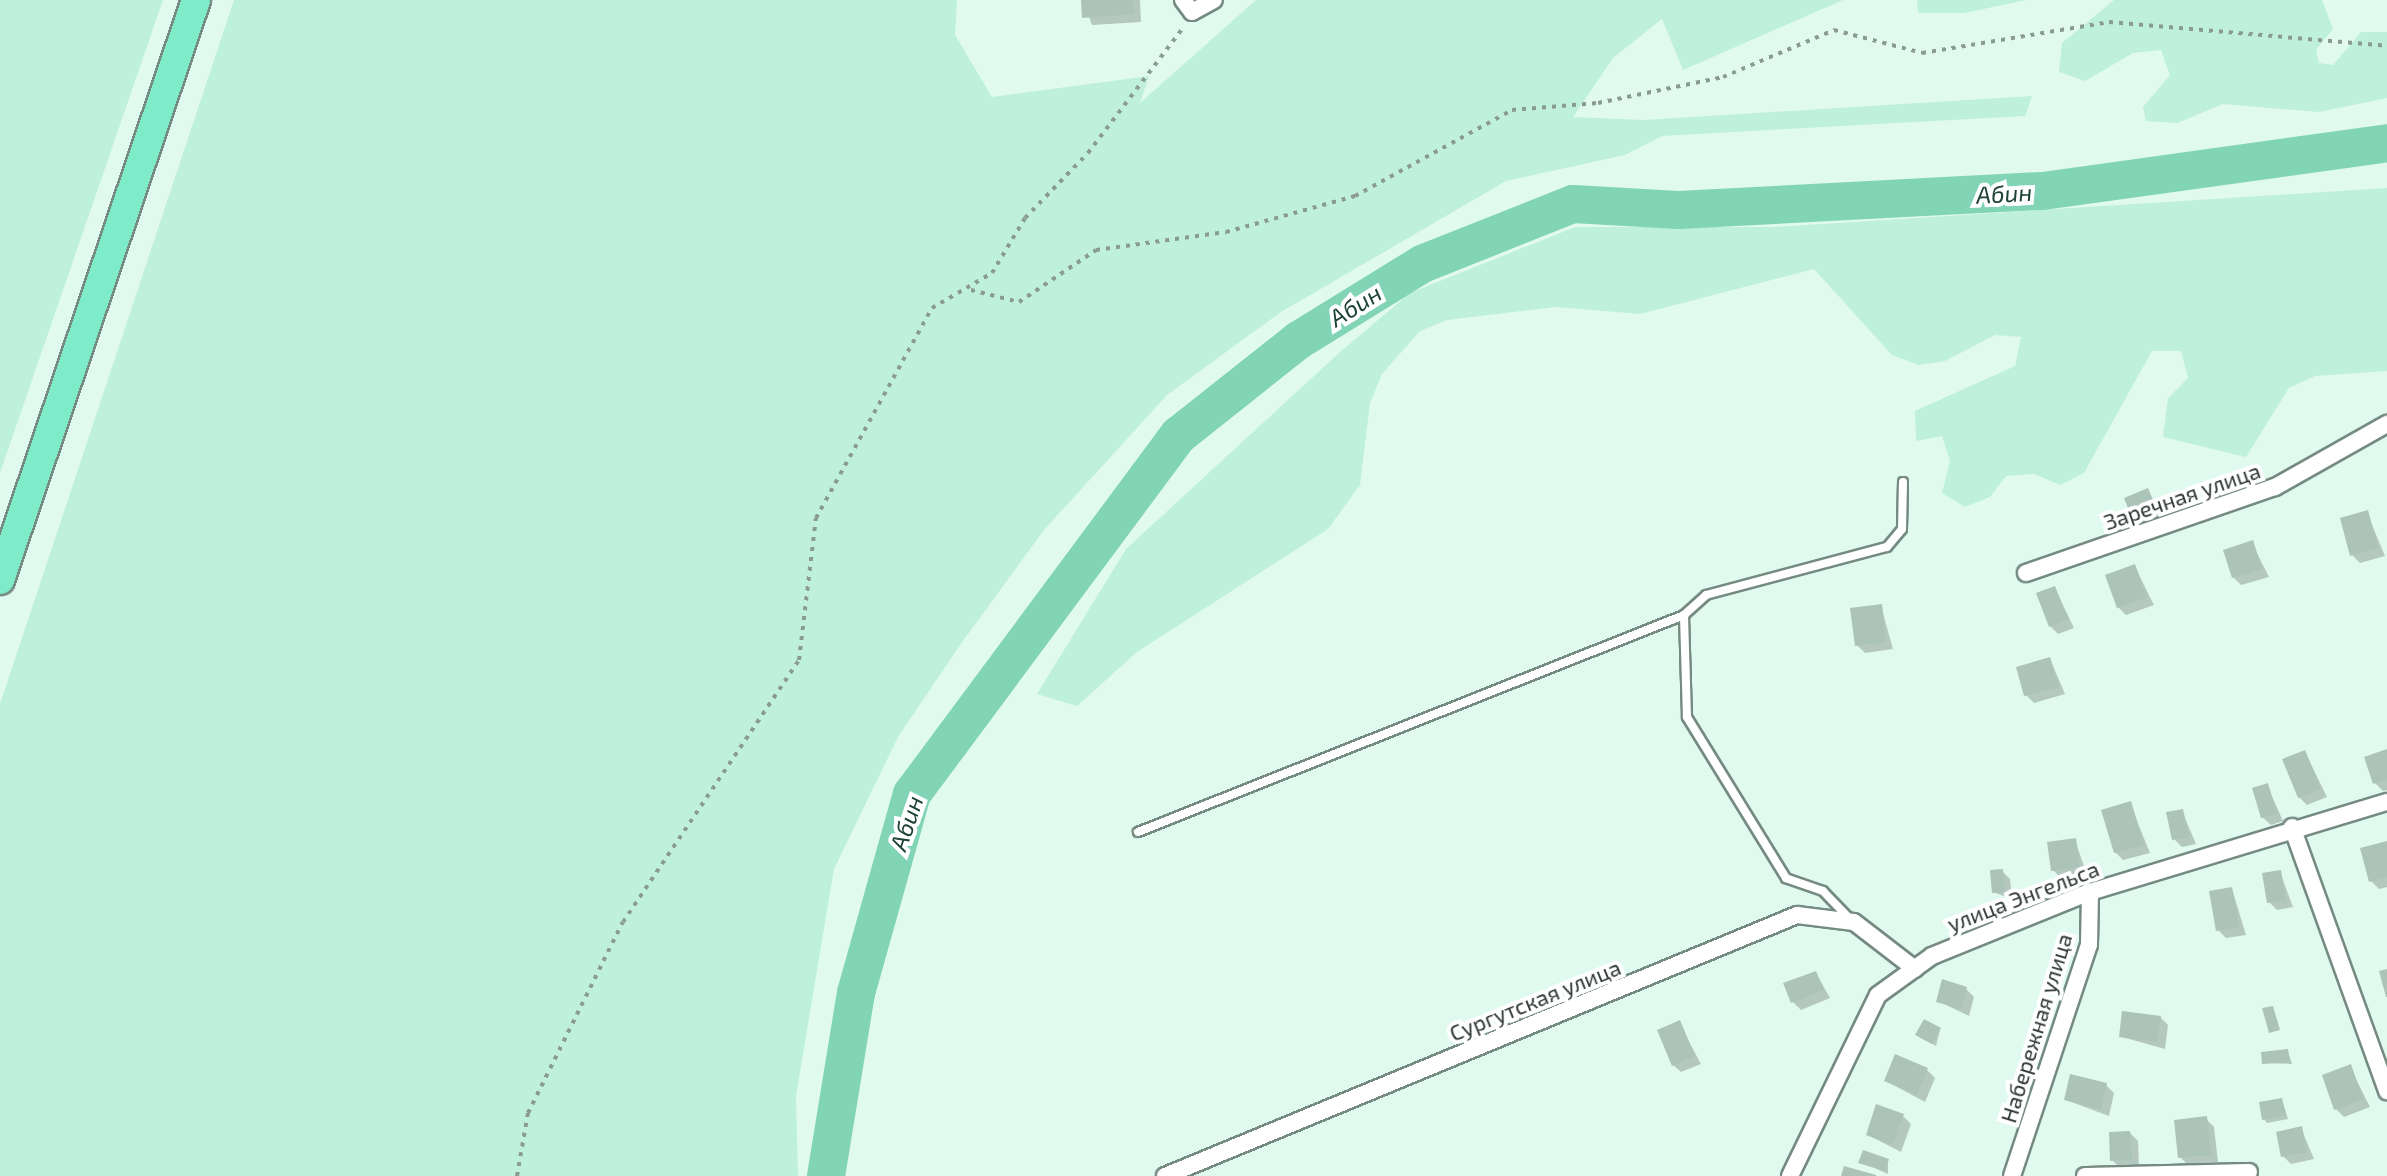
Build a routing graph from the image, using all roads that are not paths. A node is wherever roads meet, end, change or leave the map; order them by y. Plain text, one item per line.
1 (196, 0) edge
2 (1214, 0) edge
3 (1188, 6) edge
4 (2387, 424) edge
5 (1903, 482) dead end
6 (2026, 573) dead end
7 (0, 580) edge
8 (1684, 615) junction
9 (2387, 802) edge
10 (2292, 827) junction
11 (1138, 832) dead end
12 (2090, 892) junction
13 (1854, 922) junction
14 (1915, 969) junction
15 (2387, 1091) edge
16 (2249, 1172) dead end
17 (1165, 1176) edge
18 (1790, 1176) edge
19 (2012, 1176) edge
20 (2085, 1176) edge

1 - 7 highway
2 - 3 street
4 - 6 street, Заречная улица
5 - 8 lane
8 - 11 lane
8 - 13 lane
9 - 10 street, улица Энгельса
10 - 12 street, улица Энгельса
10 - 15 street
12 - 14 street, улица Энгельса
12 - 19 street, Набережная улица
13 - 14 street
13 - 17 street, Сургутская улица
14 - 18 street, улица Энгельса
16 - 20 street

